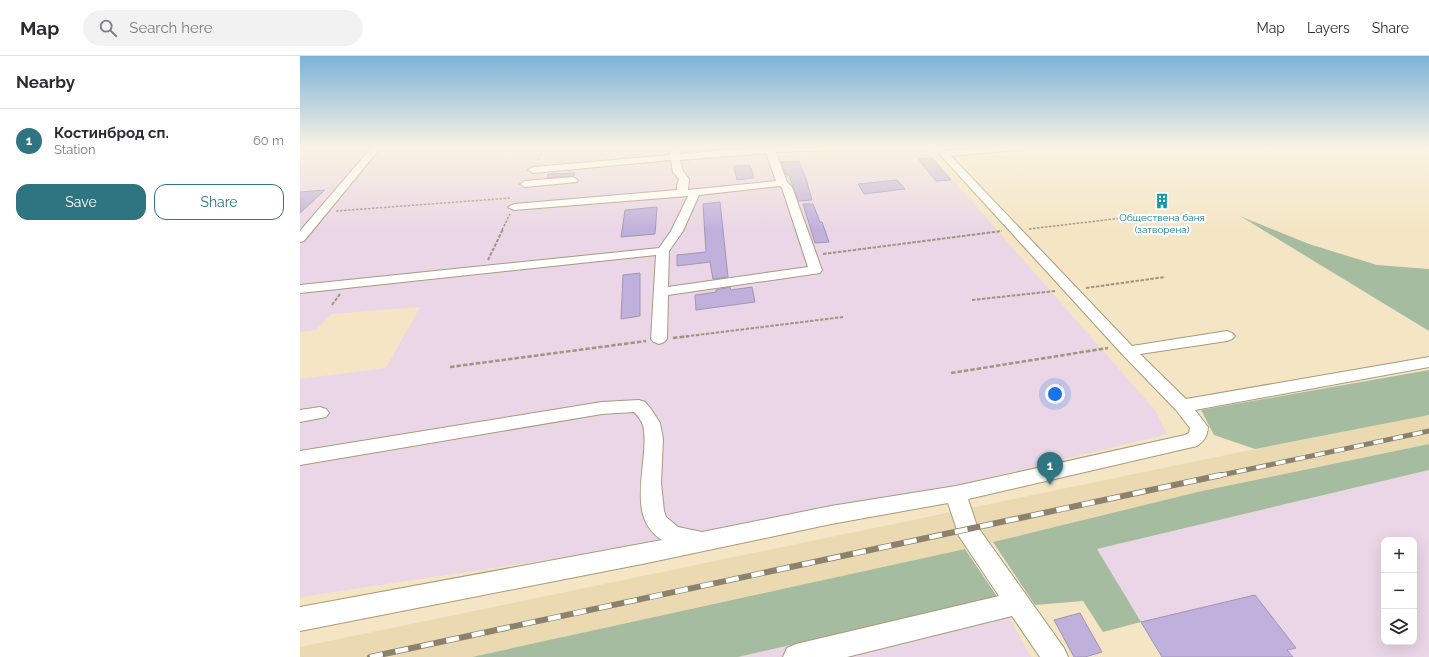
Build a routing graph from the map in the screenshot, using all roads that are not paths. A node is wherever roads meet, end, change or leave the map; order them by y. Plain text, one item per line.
1 (354, 175) edge
2 (678, 175) edge
3 (779, 175) edge
4 (963, 175) edge
5 (573, 180) dead end
6 (782, 183) junction
7 (525, 184) dead end
8 (680, 186) junction
9 (513, 202) road end
10 (304, 229) edge
11 (300, 238) edge
12 (664, 251) junction
13 (300, 289) edge
14 (660, 292) junction
15 (1227, 336) dead end
16 (658, 339) dead end
17 (1125, 348) junction
18 (1429, 362) edge
19 (1182, 406) junction
20 (320, 413) dead end
21 (300, 416) edge
22 (300, 458) edge
23 (956, 494) junction
24 (704, 541) junction
25 (1017, 603) junction
26 (300, 620) edge
27 (796, 657) edge
28 (1055, 657) edge

1 - 10 street
2 - 8 street
3 - 6 street
4 - 17 street
5 - 7 street
6 - 8 street
6 - 14 street
8 - 9 street
8 - 12 street
10 - 11 street
12 - 13 street
12 - 14 street
14 - 16 street
15 - 17 street
17 - 19 street
18 - 19 street
19 - 23 street
20 - 21 street
22 - 24 street
23 - 24 street
23 - 25 street
24 - 26 street
25 - 27 street
25 - 28 street

